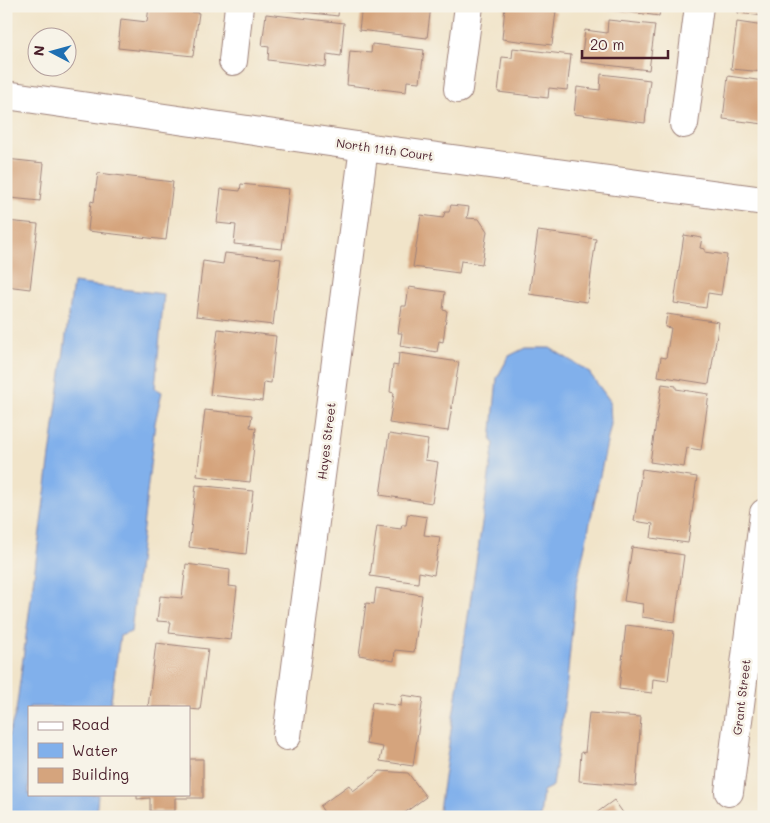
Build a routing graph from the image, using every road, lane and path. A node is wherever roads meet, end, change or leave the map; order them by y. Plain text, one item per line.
1 (239, 6) edge
2 (469, 6) edge
3 (699, 6) edge
4 (233, 61) dead end
5 (458, 89) dead end
6 (6, 95) edge
7 (684, 124) dead end
8 (364, 146) junction
9 (764, 201) edge
10 (764, 513) edge
11 (288, 736) dead end
12 (729, 792) dead end

1 - 4 street
2 - 5 street
3 - 7 street
6 - 8 street, North 11th Court
8 - 9 street, North 11th Court
8 - 11 street, Hayes Street
10 - 12 street, Grant Street

